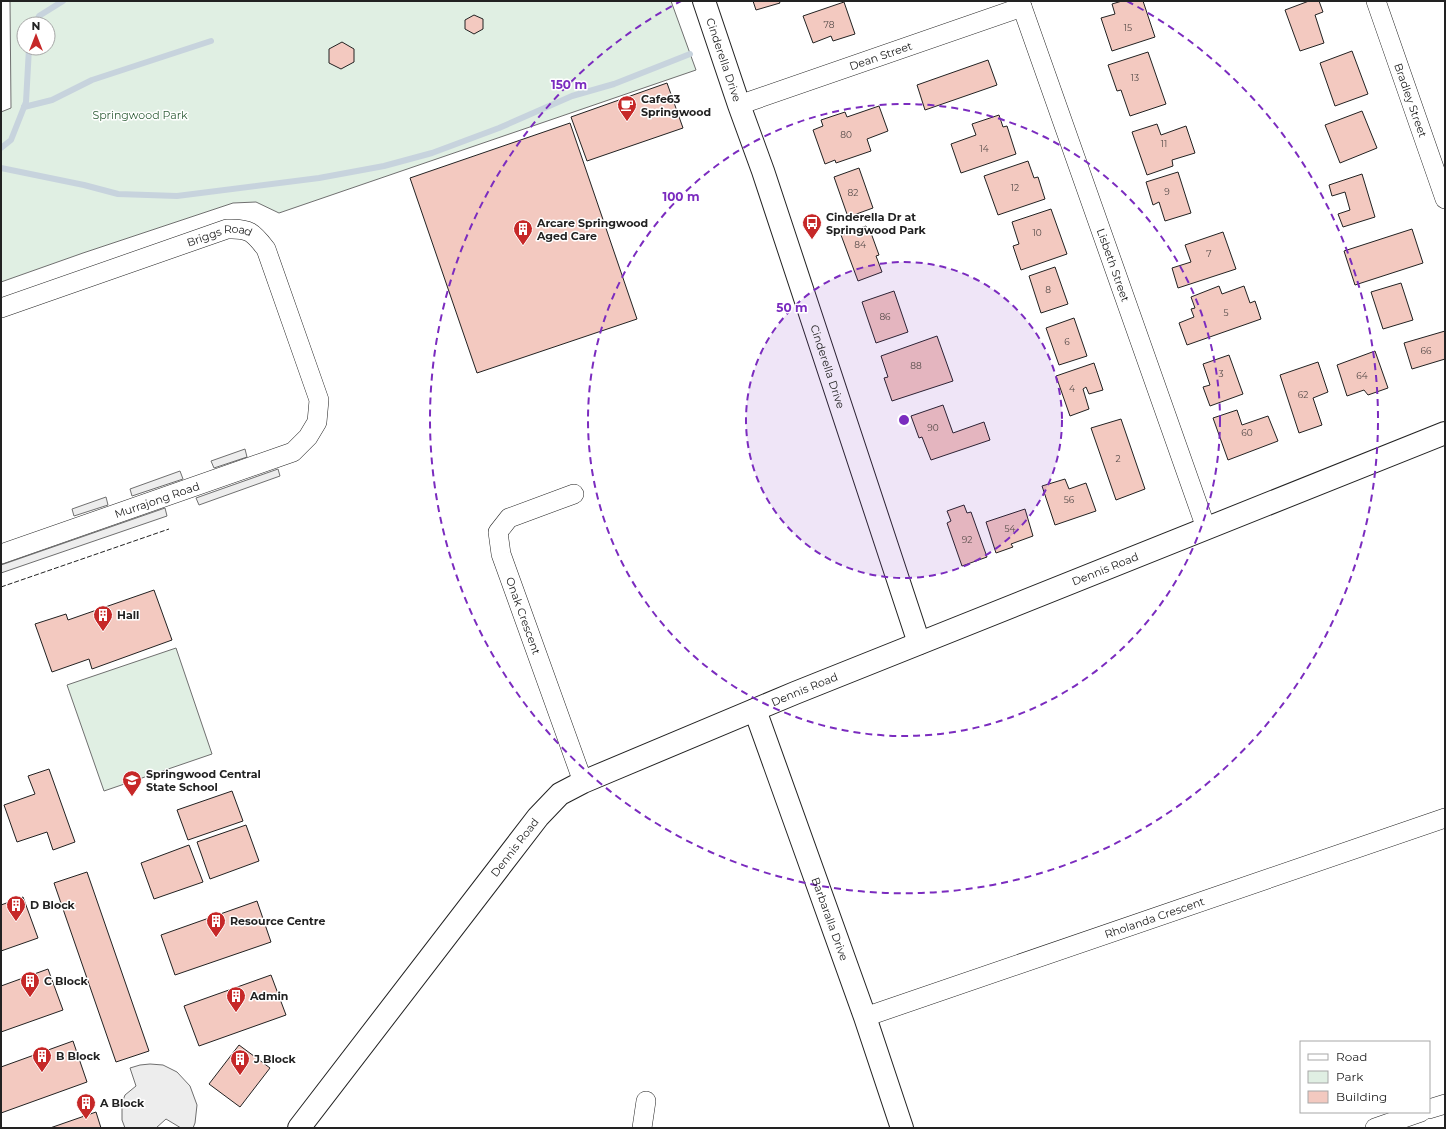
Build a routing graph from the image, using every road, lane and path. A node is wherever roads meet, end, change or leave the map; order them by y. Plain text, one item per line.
1 (704, 1) edge
2 (1376, 1) edge
3 (1021, 4) edge
4 (739, 105) junction
5 (1445, 199) edge
6 (1, 308) edge
7 (1445, 433) edge
8 (308, 437) joint
9 (574, 494) dead end
10 (1206, 528) junction
11 (1, 554) edge
12 (919, 643) junction
13 (755, 710) junction
14 (582, 782) junction
15 (1445, 818) edge
16 (865, 1017) junction
17 (646, 1101) dead end
18 (1445, 1104) edge
19 (1430, 1109) edge
20 (1418, 1113) edge
21 (299, 1128) edge
22 (642, 1128) edge
23 (902, 1128) edge
24 (1375, 1128) edge

1 - 4 street, Cinderella Drive
2 - 5 street, Bradley Street
3 - 4 street, Dean Street
3 - 10 street, Lisbeth Street
4 - 12 street, Cinderella Drive
6 - 8 street, Briggs Road
7 - 10 street, Dennis Road
8 - 11 street, Murrajong Road
9 - 14 street, Onak Crescent
10 - 12 street, Dennis Road
12 - 13 street, Dennis Road
13 - 14 street, Dennis Road
13 - 16 street, Barbaralla Drive
14 - 21 street, Dennis Road
15 - 16 street, Rholanda Crescent
16 - 23 street, Barbaralla Drive
17 - 22 street
18 - 19 street
20 - 24 street

